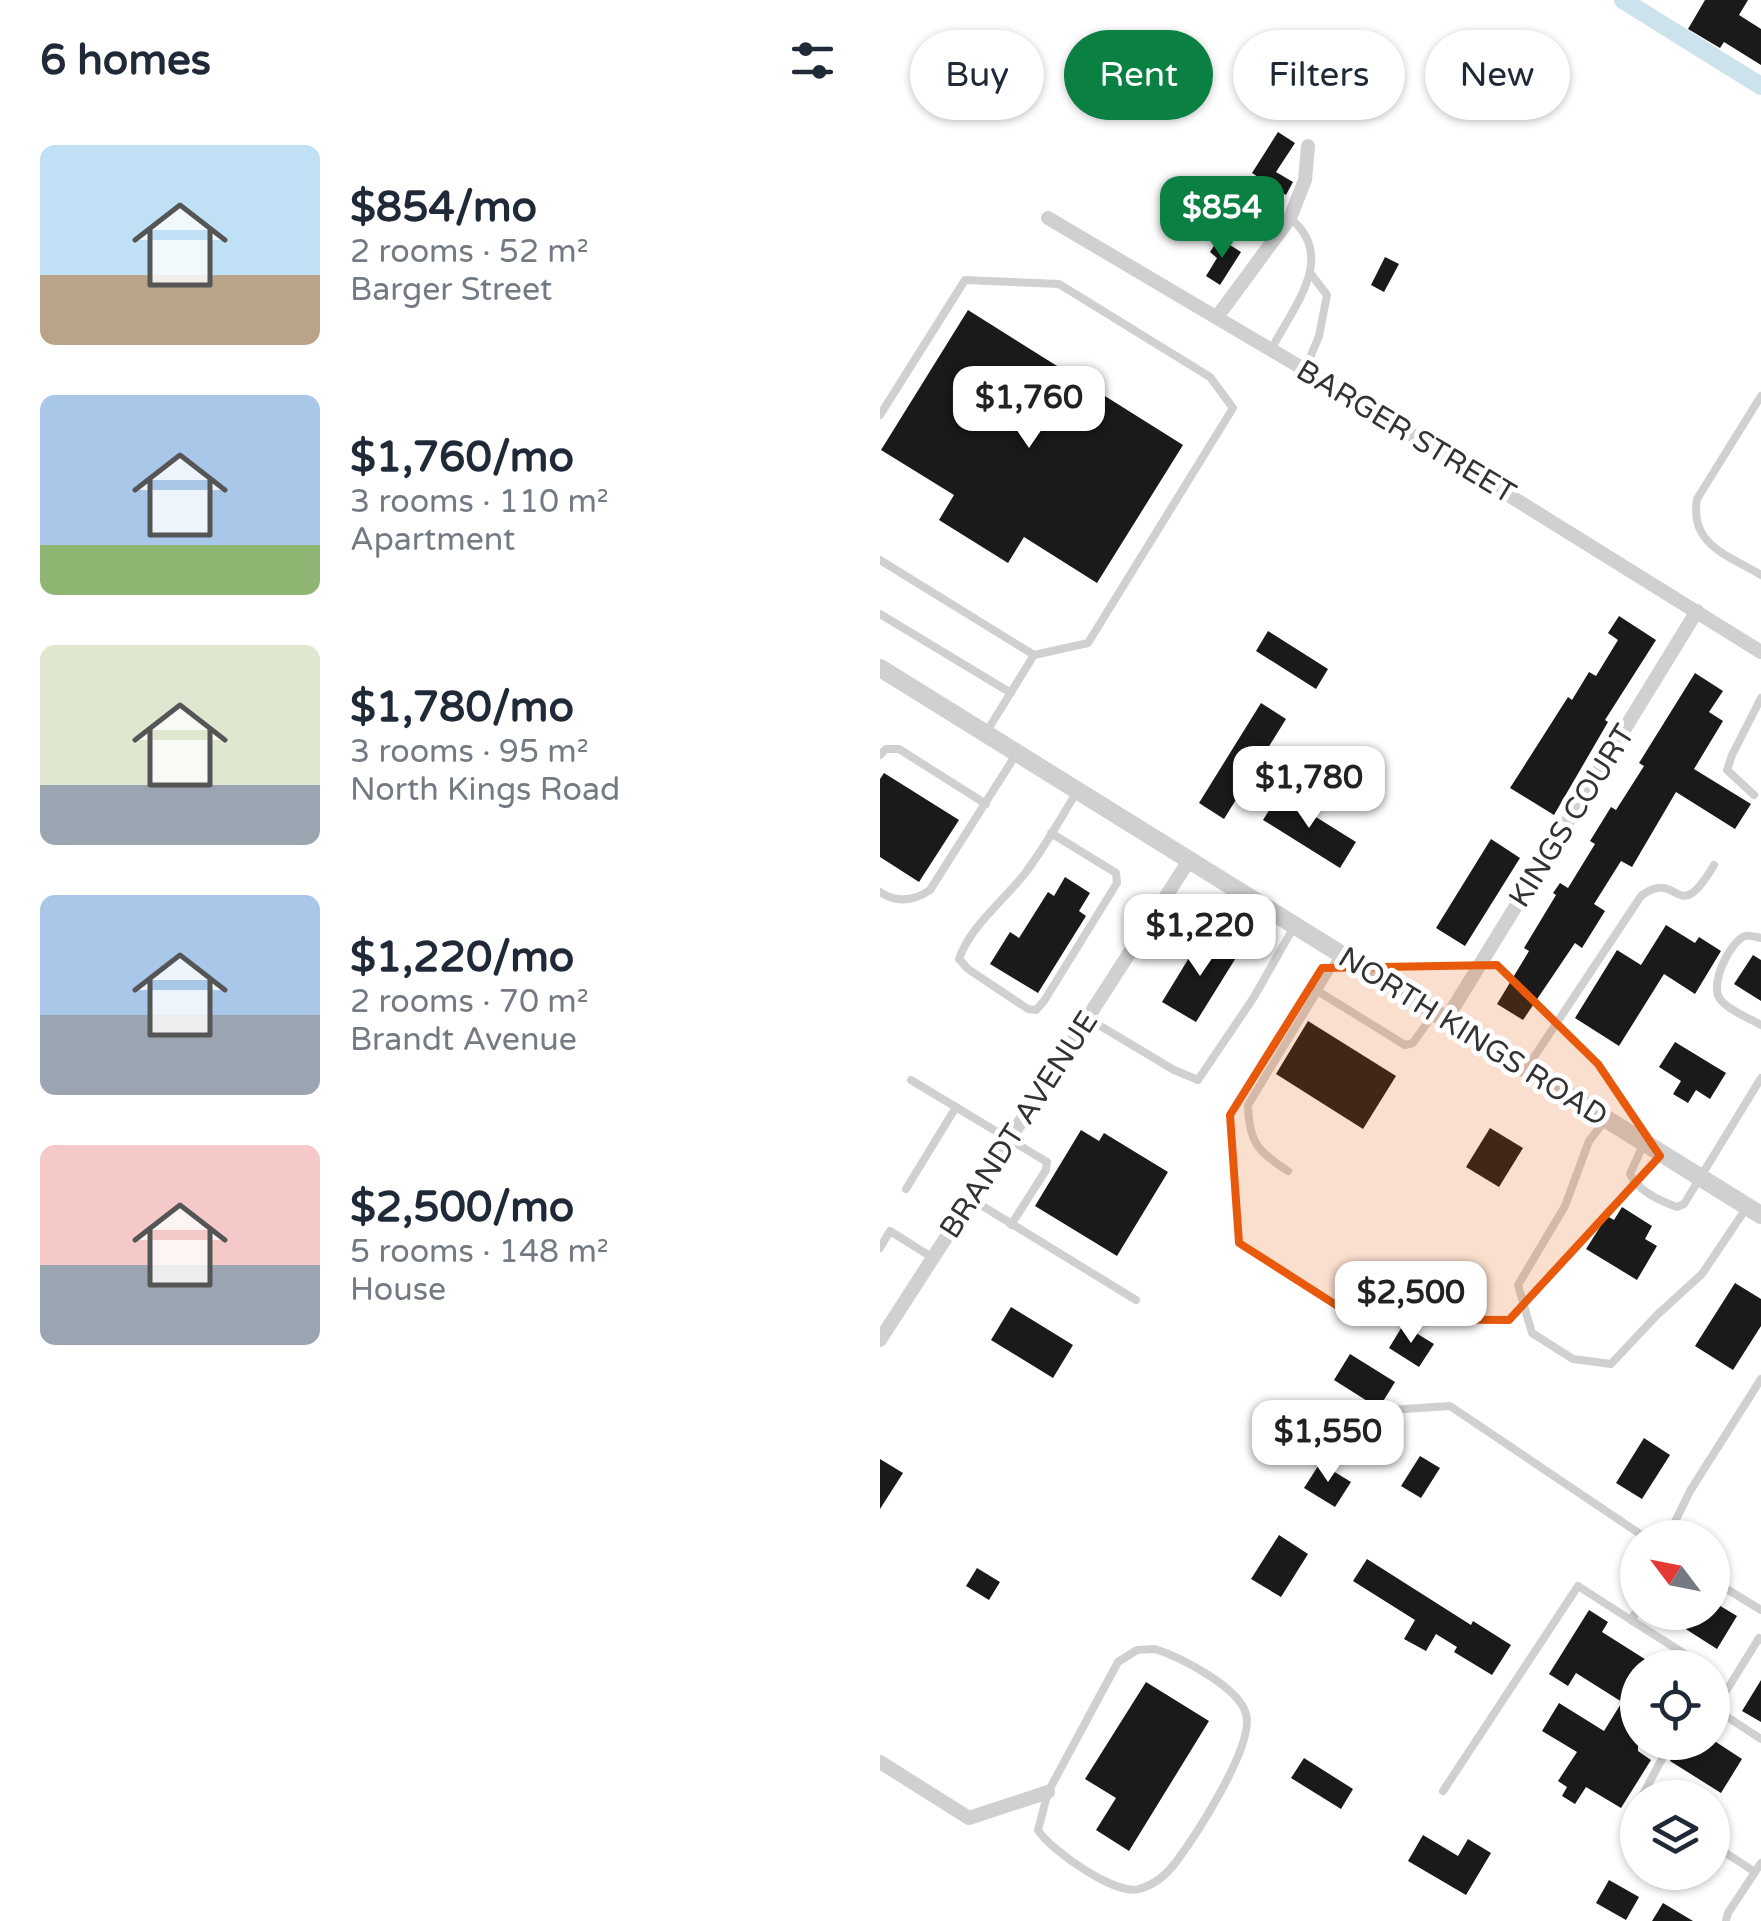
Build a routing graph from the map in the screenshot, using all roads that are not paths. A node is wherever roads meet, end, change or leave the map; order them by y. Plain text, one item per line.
1 (1308, 146) dead end
2 (1048, 218) dead end
3 (1290, 218) junction
4 (1311, 274) junction
5 (1217, 317) junction
6 (1271, 350) junction
7 (1305, 370) junction
8 (1761, 396) edge
9 (880, 415) edge
10 (880, 560) edge
11 (1761, 575) edge
12 (1698, 611) junction
13 (880, 614) edge
14 (1761, 652) edge
15 (1034, 655) junction
16 (880, 668) edge
17 (1011, 692) junction
18 (1761, 698) edge
19 (986, 733) junction
20 (1017, 753) junction
21 (880, 755) edge
22 (1078, 790) junction
23 (1754, 795) dead end
24 (986, 804) junction
25 (1050, 833) junction
26 (1190, 859) junction
27 (1714, 865) dead end
28 (880, 892) edge
29 (1294, 925) junction
30 (1761, 938) edge
31 (1340, 954) junction
32 (1316, 990) junction
33 (1440, 1017) junction
34 (1087, 1018) junction
35 (1761, 1025) edge
36 (1526, 1070) junction
37 (1761, 1078) edge
38 (911, 1080) dead end
39 (956, 1106) junction
40 (1606, 1119) junction
41 (1010, 1138) junction
42 (1644, 1142) junction
43 (1288, 1171) dead end
44 (1700, 1178) junction
45 (906, 1189) dead end
46 (971, 1199) junction
47 (1754, 1211) edge
48 (880, 1225) edge
49 (1012, 1226) junction
50 (890, 1231) junction
51 (880, 1248) edge
52 (933, 1258) junction
53 (1136, 1300) dead end
54 (880, 1340) edge
55 (1761, 1379) edge
56 (1374, 1411) dead end
57 (1620, 1520) edge
58 (1676, 1520) edge
59 (1730, 1591) edge
60 (1761, 1610) edge
61 (1620, 1613) edge
62 (1647, 1630) edge
63 (1761, 1640) edge
64 (1679, 1650) edge
65 (1761, 1739) edge
66 (880, 1762) edge
67 (1443, 1791) dead end
68 (1048, 1792) junction
69 (1730, 1853) edge
70 (1758, 1867) edge
71 (1726, 1921) edge

1 - 3 street
2 - 5 street, BARGER STREET
3 - 4 lane
3 - 5 street
4 - 6 lane
4 - 7 lane
5 - 6 street, BARGER STREET
6 - 7 street, BARGER STREET
7 - 12 street, BARGER STREET
8 - 11 lane
9 - 15 lane
10 - 15 lane
12 - 14 street, BARGER STREET
12 - 33 street, KINGS COURT
13 - 17 lane
15 - 17 lane
16 - 19 street, NORTH KINGS ROAD
17 - 19 lane
18 - 23 lane
19 - 20 street, NORTH KINGS ROAD
20 - 22 street, NORTH KINGS ROAD
20 - 24 lane
21 - 24 lane
22 - 25 lane
22 - 26 street, NORTH KINGS ROAD
24 - 28 lane
25 - 25 lane
26 - 29 street, NORTH KINGS ROAD
26 - 34 street, BRANDT AVENUE
27 - 36 lane
29 - 31 street, NORTH KINGS ROAD
29 - 34 lane
30 - 35 lane
31 - 32 lane
31 - 33 street, NORTH KINGS ROAD
32 - 33 lane
32 - 43 lane
33 - 36 street, NORTH KINGS ROAD
34 - 41 street, BRANDT AVENUE
36 - 40 street, NORTH KINGS ROAD
37 - 44 lane
38 - 39 lane
39 - 41 lane
39 - 45 lane
40 - 42 street, NORTH KINGS ROAD
40 - 47 lane
41 - 46 street, BRANDT AVENUE
41 - 49 lane
42 - 44 street, NORTH KINGS ROAD
42 - 44 lane
44 - 47 street, NORTH KINGS ROAD
46 - 49 lane
46 - 52 street, BRANDT AVENUE
48 - 50 lane
49 - 53 lane
50 - 51 lane
50 - 52 lane
52 - 54 street, BRANDT AVENUE
55 - 58 lane
56 - 57 lane
59 - 60 lane
61 - 67 lane
62 - 64 lane
63 - 65 lane
66 - 68 street
68 - 68 lane
69 - 70 lane
70 - 71 lane

